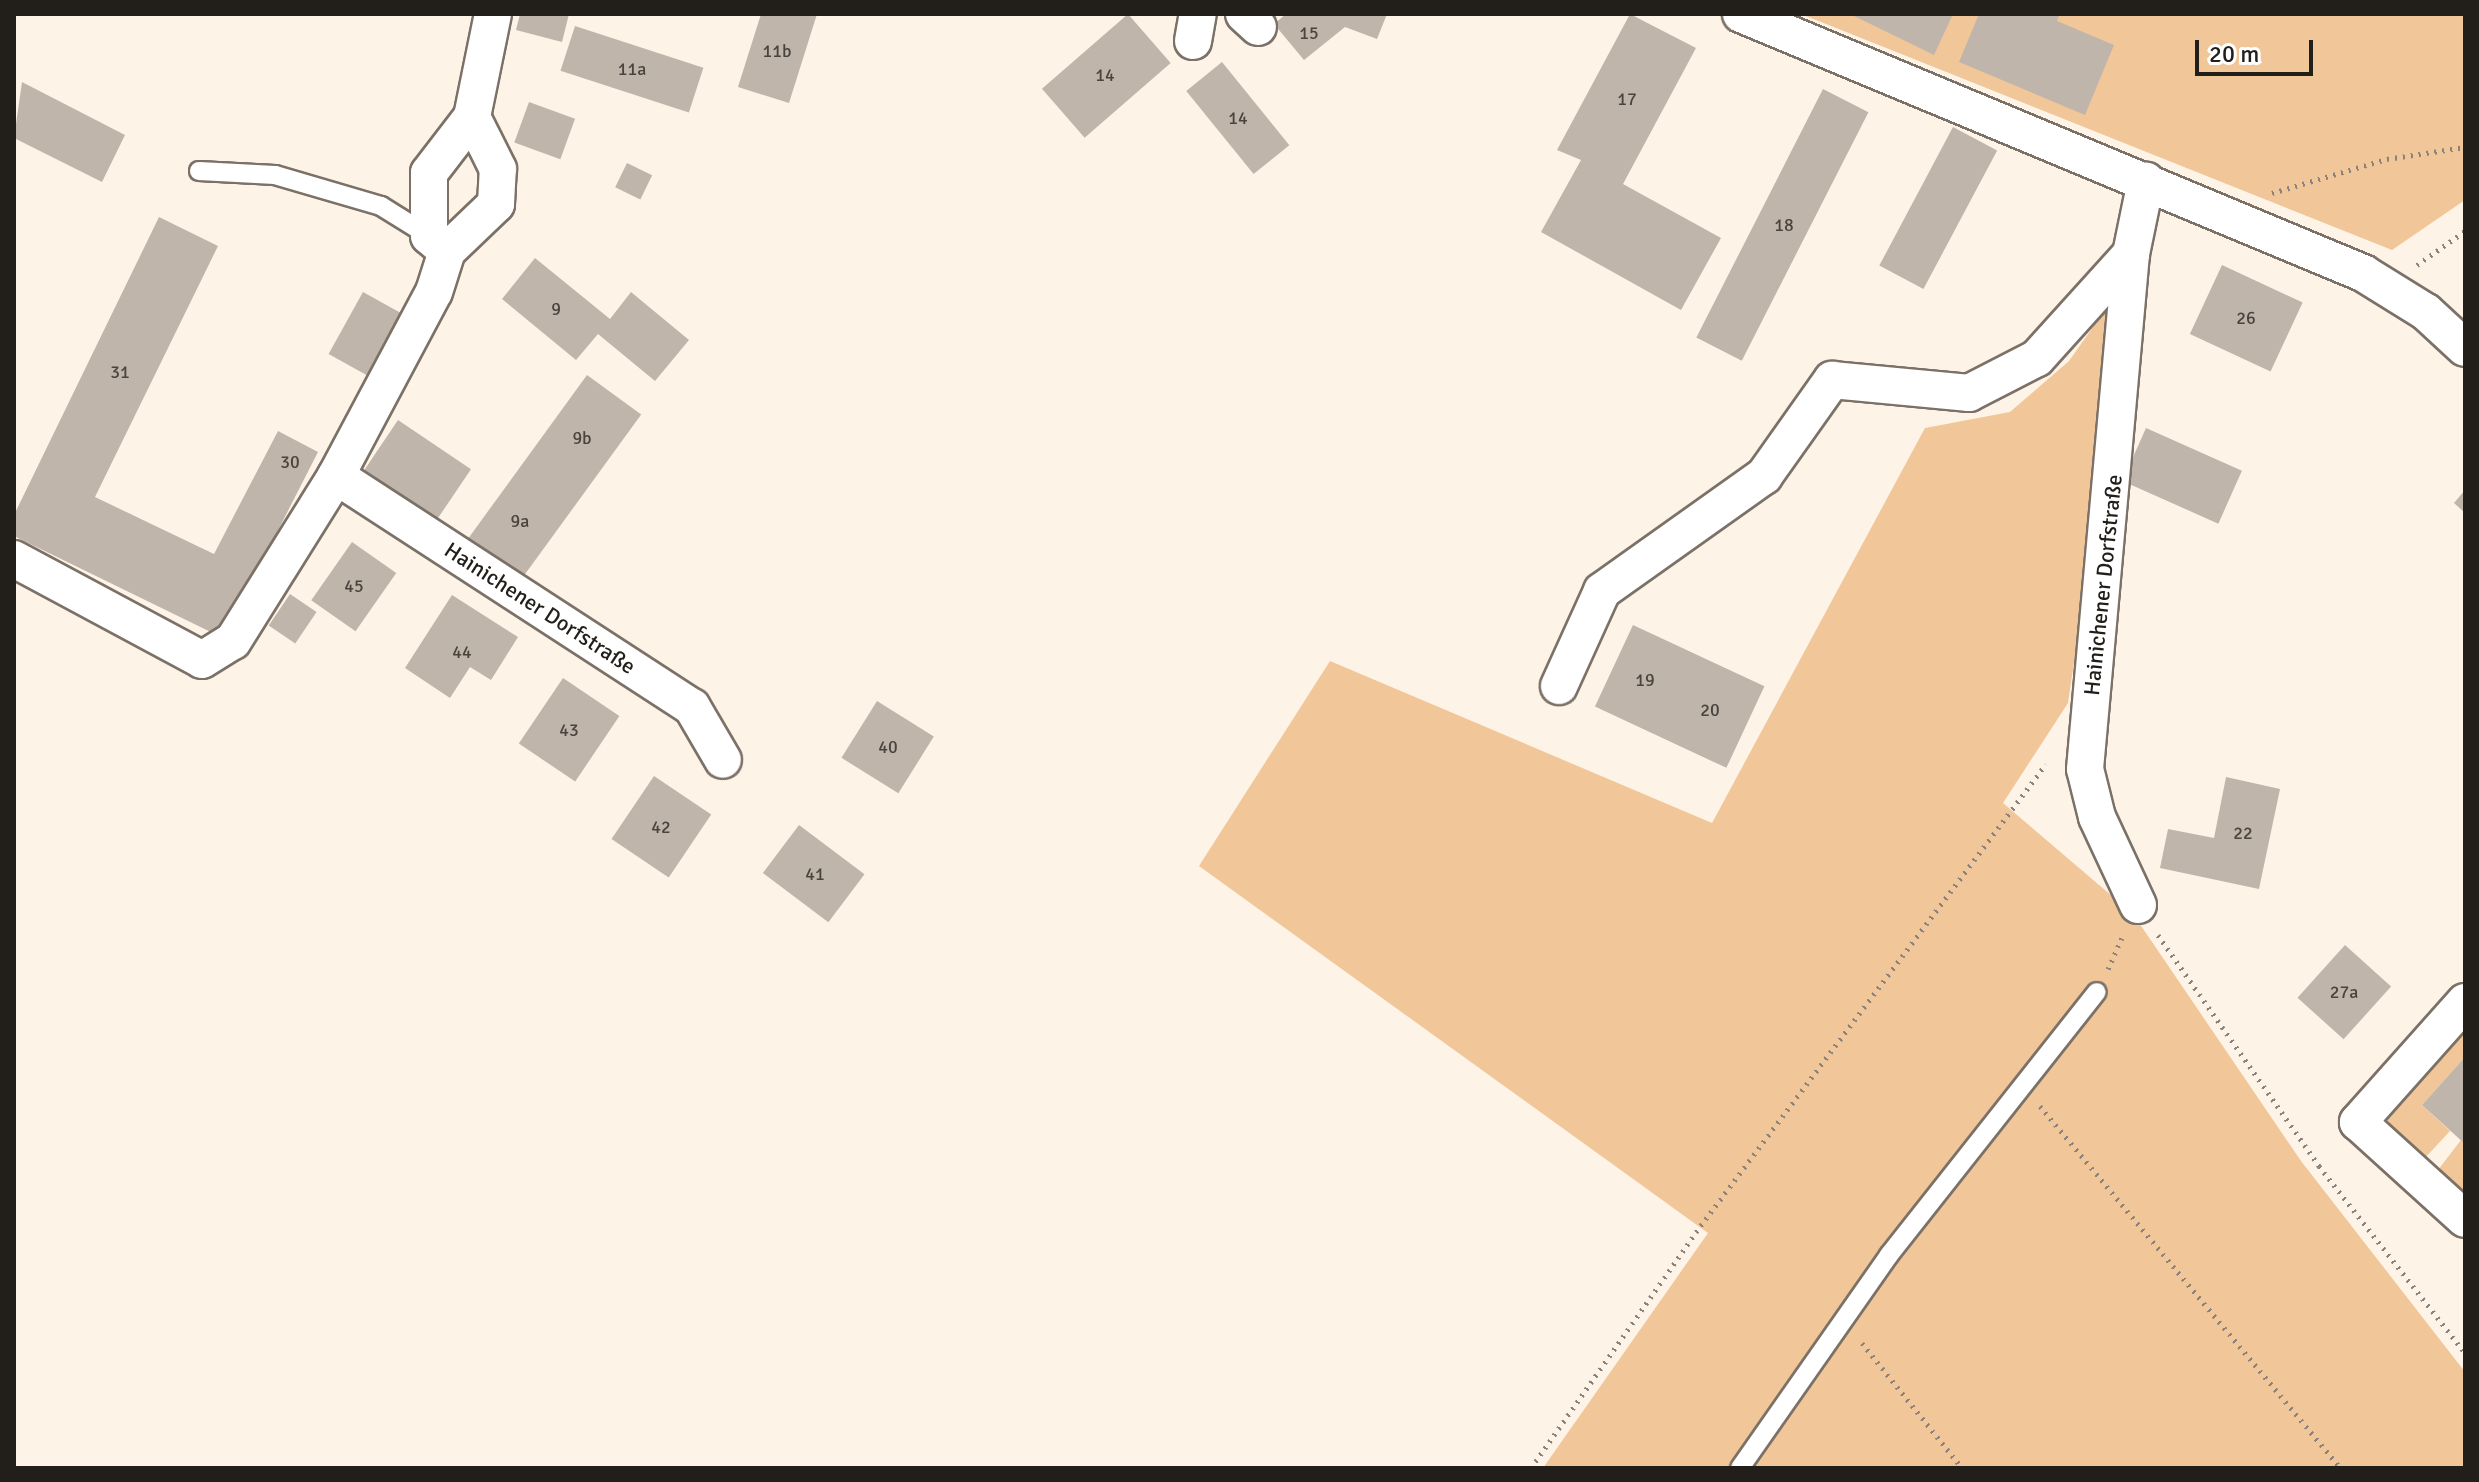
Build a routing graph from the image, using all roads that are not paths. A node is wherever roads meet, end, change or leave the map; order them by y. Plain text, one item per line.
1 (493, 14) edge
2 (1741, 14) edge
3 (472, 117) junction
4 (199, 171) dead end
5 (2146, 181) junction
6 (438, 244) junction
7 (2131, 254) junction
8 (2465, 348) edge
9 (336, 476) junction
10 (14, 559) edge
11 (1559, 686) dead end
12 (723, 760) dead end
13 (2138, 905) road end
14 (2097, 992) road end
15 (2465, 1002) edge
16 (2465, 1219) edge
17 (1740, 1468) edge

1 - 3 street
2 - 5 street
3 - 6 street
3 - 6 street
4 - 6 lane
5 - 7 street, Hainichener Dorfstraße
5 - 8 street
6 - 9 street
7 - 11 street
7 - 13 street, Hainichener Dorfstraße
9 - 10 street
9 - 12 street, Hainichener Dorfstraße
14 - 17 lane
15 - 16 street

